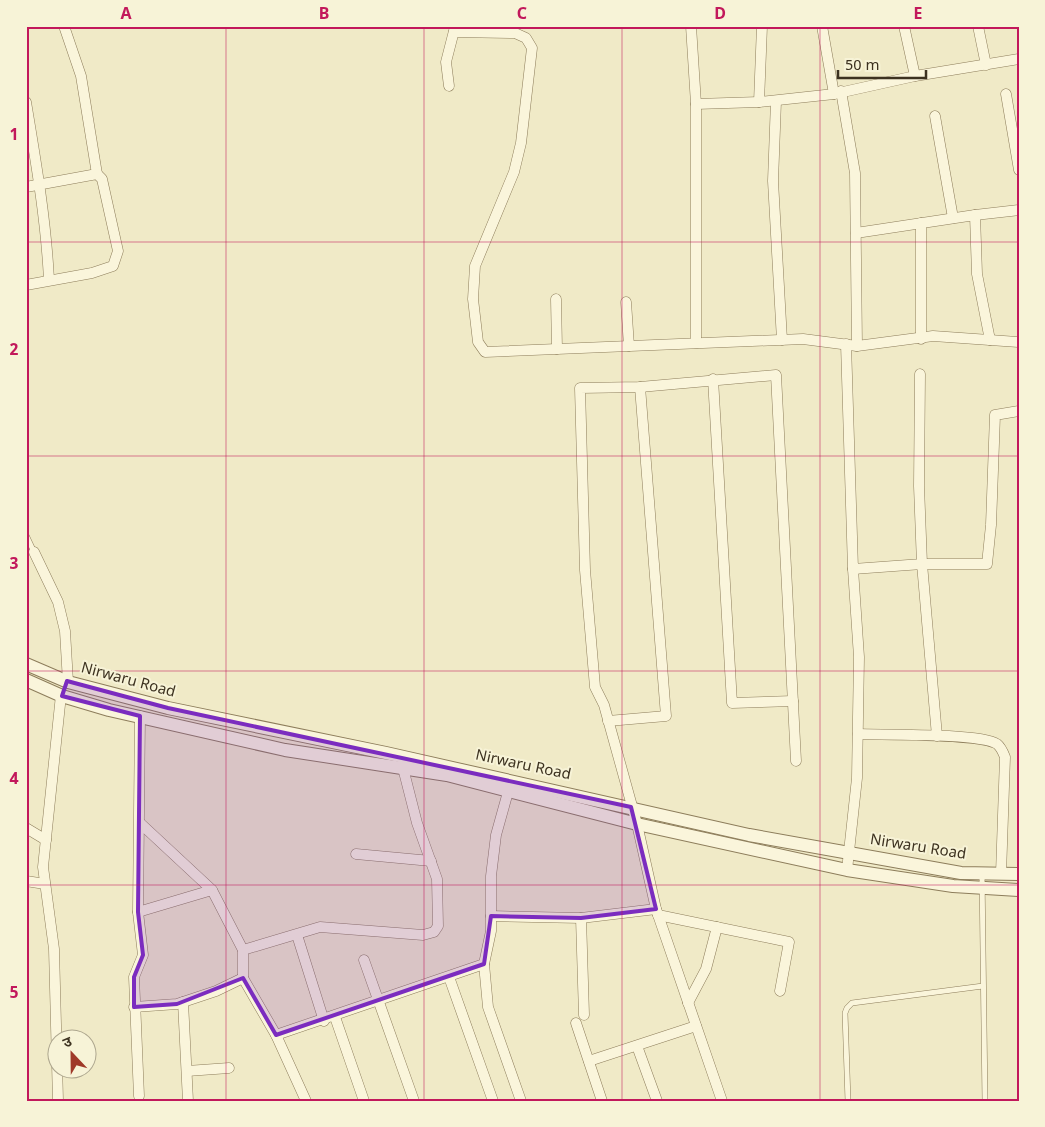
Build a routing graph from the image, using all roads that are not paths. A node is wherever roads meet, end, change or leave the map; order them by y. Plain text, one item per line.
1 (64, 26) edge
2 (691, 26) edge
3 (762, 26) edge
4 (822, 26) edge
5 (904, 26) edge
6 (978, 26) edge
7 (454, 29) edge
8 (1019, 59) edge
9 (986, 65) junction
10 (915, 76) junction
11 (449, 86) dead end
12 (837, 92) junction
13 (1006, 94) dead end
14 (776, 101) junction
15 (26, 102) edge
16 (760, 102) junction
17 (696, 104) junction
18 (935, 116) dead end
19 (1019, 170) edge
20 (97, 174) junction
21 (40, 185) junction
22 (26, 187) edge
23 (1019, 210) edge
24 (975, 215) junction
25 (953, 218) junction
26 (921, 223) junction
27 (856, 233) junction
28 (49, 280) junction
29 (26, 285) edge
30 (556, 299) dead end
31 (626, 302) dead end
32 (921, 339) junction
33 (782, 340) junction
34 (990, 340) junction
35 (1019, 342) edge
36 (696, 343) junction
37 (846, 344) junction
38 (629, 346) junction
39 (857, 346) junction
40 (558, 349) junction
41 (920, 374) dead end
42 (713, 379) junction
43 (640, 386) junction
44 (1019, 411) edge
45 (26, 535) edge
46 (34, 552) joint
47 (922, 564) junction
48 (853, 569) junction
49 (26, 664) edge
50 (26, 680) edge
51 (67, 682) junction
52 (62, 695) junction
53 (793, 700) junction
54 (140, 716) junction
55 (608, 720) junction
56 (858, 734) junction
57 (937, 736) junction
58 (796, 761) dead end
59 (403, 768) junction
60 (508, 792) junction
61 (631, 807) junction
62 (140, 823) junction
63 (637, 824) junction
64 (26, 828) edge
65 (46, 840) junction
66 (356, 854) dead end
67 (849, 854) junction
68 (431, 861) junction
69 (847, 870) junction
70 (982, 873) junction
71 (1001, 874) junction
72 (1019, 874) edge
73 (26, 881) edge
74 (45, 884) junction
75 (981, 888) junction
76 (212, 890) junction
77 (1019, 890) edge
78 (138, 912) junction
79 (657, 912) junction
80 (491, 916) junction
81 (581, 918) junction
82 (717, 927) junction
83 (297, 935) junction
84 (243, 950) junction
85 (364, 960) dead end
86 (484, 964) junction
87 (449, 977) junction
88 (243, 978) junction
89 (983, 986) junction
90 (780, 991) dead end
91 (380, 1001) junction
92 (183, 1002) junction
93 (688, 1003) junction
94 (134, 1007) junction
95 (335, 1017) junction
96 (324, 1021) junction
97 (696, 1026) junction
98 (276, 1035) junction
99 (637, 1046) junction
100 (589, 1061) junction
101 (229, 1068) dead end
102 (187, 1071) junction
103 (138, 1096) dead end
104 (58, 1101) edge
105 (188, 1101) edge
106 (306, 1101) edge
107 (364, 1101) edge
108 (414, 1101) edge
109 (493, 1101) edge
110 (520, 1101) edge
111 (602, 1101) edge
112 (657, 1101) edge
113 (722, 1101) edge
114 (848, 1101) edge
115 (985, 1101) edge

1 - 20 street
2 - 17 street
3 - 16 street
4 - 12 street
5 - 10 street
6 - 9 street
7 - 11 street
7 - 40 street
8 - 9 street
9 - 10 street
10 - 12 street
12 - 14 street
12 - 27 street
13 - 19 street
14 - 16 street
14 - 33 street
15 - 21 street
16 - 17 street
17 - 36 street
18 - 25 street
20 - 21 street
20 - 28 street
21 - 22 street
21 - 28 street
23 - 24 street
24 - 25 street
24 - 34 street
25 - 26 street
26 - 27 street
26 - 32 street
27 - 39 street
28 - 29 street
30 - 40 street
31 - 38 street
32 - 34 street
32 - 39 street
33 - 36 street
33 - 37 street
34 - 35 street
36 - 38 street
37 - 39 street
37 - 48 street
38 - 40 street
41 - 47 street
42 - 43 street
42 - 53 street
42 - 53 street
43 - 55 street
43 - 55 street
44 - 47 street
45 - 46 lane
46 - 51 street
47 - 48 street
47 - 57 street
48 - 56 street
49 - 51 street, Nirwaru Road
50 - 52 street, Nirwaru Road
51 - 52 street
51 - 61 street, Nirwaru Road
52 - 54 street, Nirwaru Road
52 - 65 street
53 - 58 street
54 - 59 street, Nirwaru Road
54 - 62 street
55 - 61 street
56 - 57 street
56 - 67 street
57 - 71 street
59 - 60 street, Nirwaru Road
59 - 68 street
60 - 63 street, Nirwaru Road
60 - 80 street
61 - 63 street
61 - 67 street, Nirwaru Road
62 - 76 street
62 - 78 street
63 - 69 street, Nirwaru Road
63 - 79 street
64 - 65 street
65 - 74 street
66 - 68 street
67 - 69 street
67 - 70 street, Nirwaru Road
68 - 83 street
69 - 75 street, Nirwaru Road
70 - 71 street, Nirwaru Road
70 - 75 lane
71 - 72 street, Nirwaru Road
73 - 74 street
74 - 104 street
75 - 77 street, Nirwaru Road
75 - 89 lane
76 - 78 street
76 - 84 street
78 - 94 street
79 - 81 street
79 - 82 street
79 - 93 street
80 - 81 street
80 - 86 street
81 - 100 street
82 - 90 street
82 - 93 street
83 - 84 street
83 - 96 street
84 - 88 street
85 - 91 street
86 - 87 street
86 - 110 street
87 - 91 street
87 - 109 street
88 - 92 street
88 - 98 street
89 - 114 lane
89 - 115 lane
91 - 95 street
91 - 108 street
92 - 94 street
92 - 102 street
93 - 97 street
94 - 103 street
95 - 96 street
95 - 107 street
96 - 98 street
97 - 99 street
97 - 113 street
98 - 106 street
99 - 100 street
99 - 112 street
100 - 111 street
101 - 102 street
102 - 105 street

